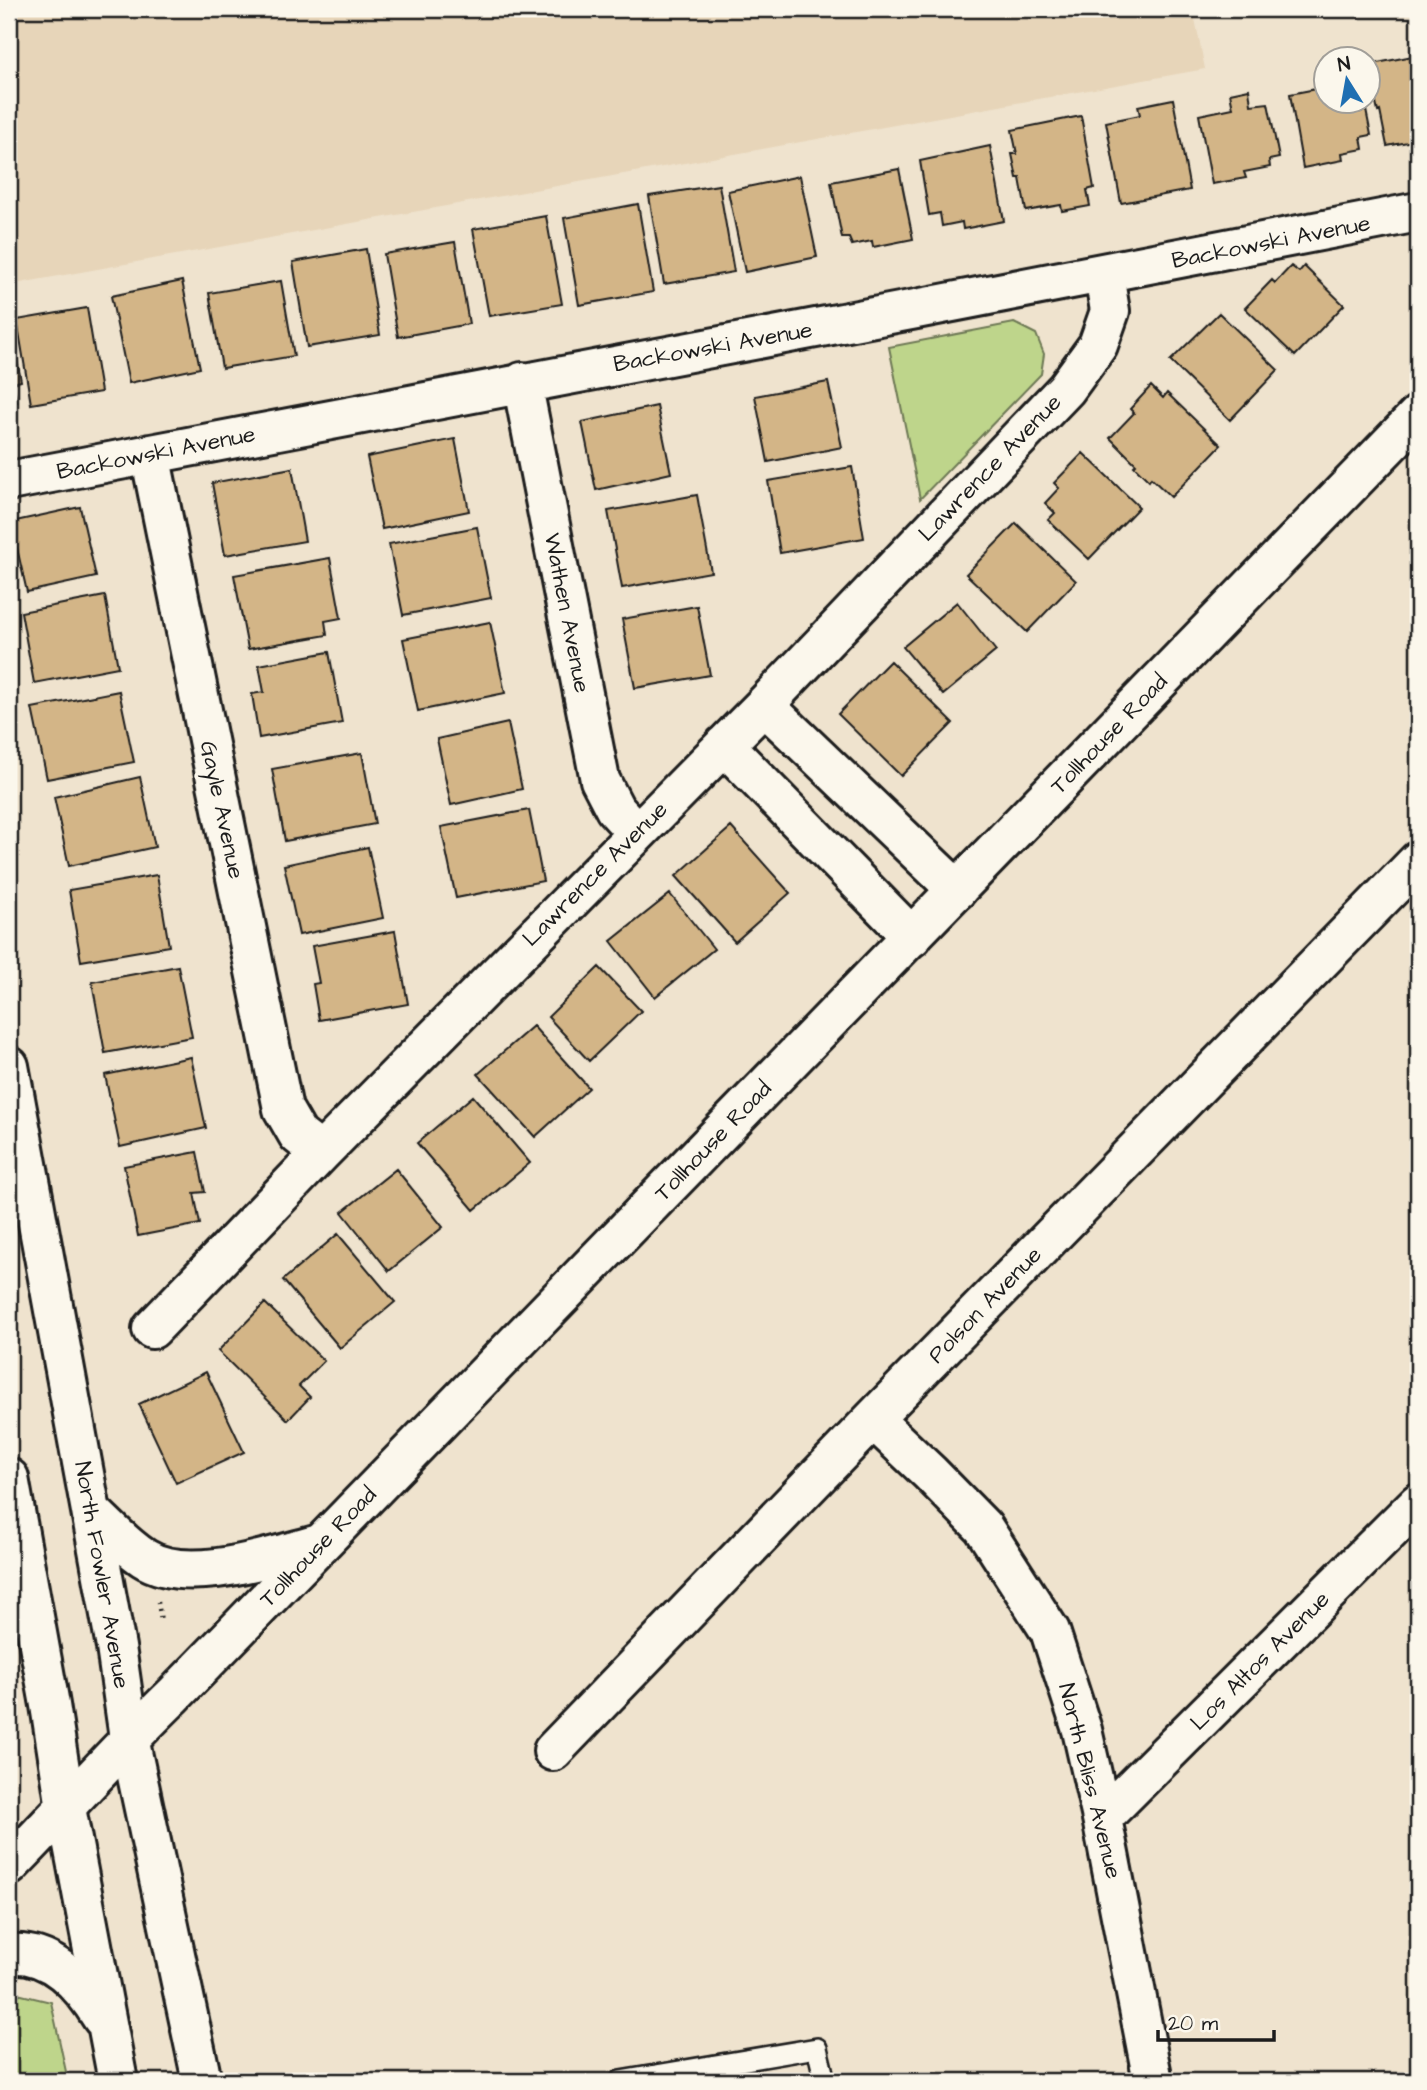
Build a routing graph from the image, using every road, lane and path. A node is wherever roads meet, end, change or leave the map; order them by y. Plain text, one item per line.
1 (1418, 212) edge
2 (1104, 275) junction
3 (522, 382) junction
4 (1418, 415) edge
5 (150, 454) junction
6 (9, 481) edge
7 (764, 705) junction
8 (724, 745) junction
9 (636, 832) junction
10 (1418, 860) edge
11 (957, 890) junction
12 (912, 937) junction
13 (9, 1066) edge
14 (321, 1153) junction
15 (152, 1329) dead end
16 (873, 1419) junction
17 (9, 1478) edge
18 (91, 1511) junction
19 (1414, 1517) edge
20 (320, 1544) junction
21 (158, 1598) dead end
22 (161, 1621) dead end
23 (129, 1738) junction
24 (553, 1751) dead end
25 (66, 1808) junction
26 (1102, 1818) junction
27 (9, 1866) edge
28 (9, 1954) edge
29 (108, 2027) junction
30 (118, 2081) edge
31 (202, 2081) edge
32 (620, 2081) edge
33 (825, 2081) edge
34 (1153, 2081) edge

1 - 2 street, Backowski Avenue
2 - 3 street, Backowski Avenue
2 - 7 street, Lawrence Avenue
3 - 5 street, Backowski Avenue
3 - 9 street, Wathen Avenue
4 - 11 street, Tollhouse Road
5 - 6 street, Backowski Avenue
5 - 14 street, Gayle Avenue
7 - 8 street, Lawrence Avenue
7 - 11 street
8 - 9 street, Lawrence Avenue
8 - 12 street
9 - 14 street, Lawrence Avenue
10 - 16 street, Polson Avenue
11 - 12 street, Tollhouse Road
12 - 20 street, Tollhouse Road
13 - 18 street, North Fowler Avenue
14 - 15 street, Lawrence Avenue
16 - 24 street, Polson Avenue
16 - 26 street, North Bliss Avenue
17 - 25 street
18 - 20 street
18 - 23 street, North Fowler Avenue
19 - 26 street, Los Altos Avenue
20 - 23 street, Tollhouse Road
21 - 22 path
23 - 25 street, Tollhouse Road
23 - 31 street, North Fowler Avenue
25 - 27 street, Tollhouse Road
25 - 29 street
26 - 34 street, North Bliss Avenue
28 - 29 street
29 - 30 street
32 - 33 lane

